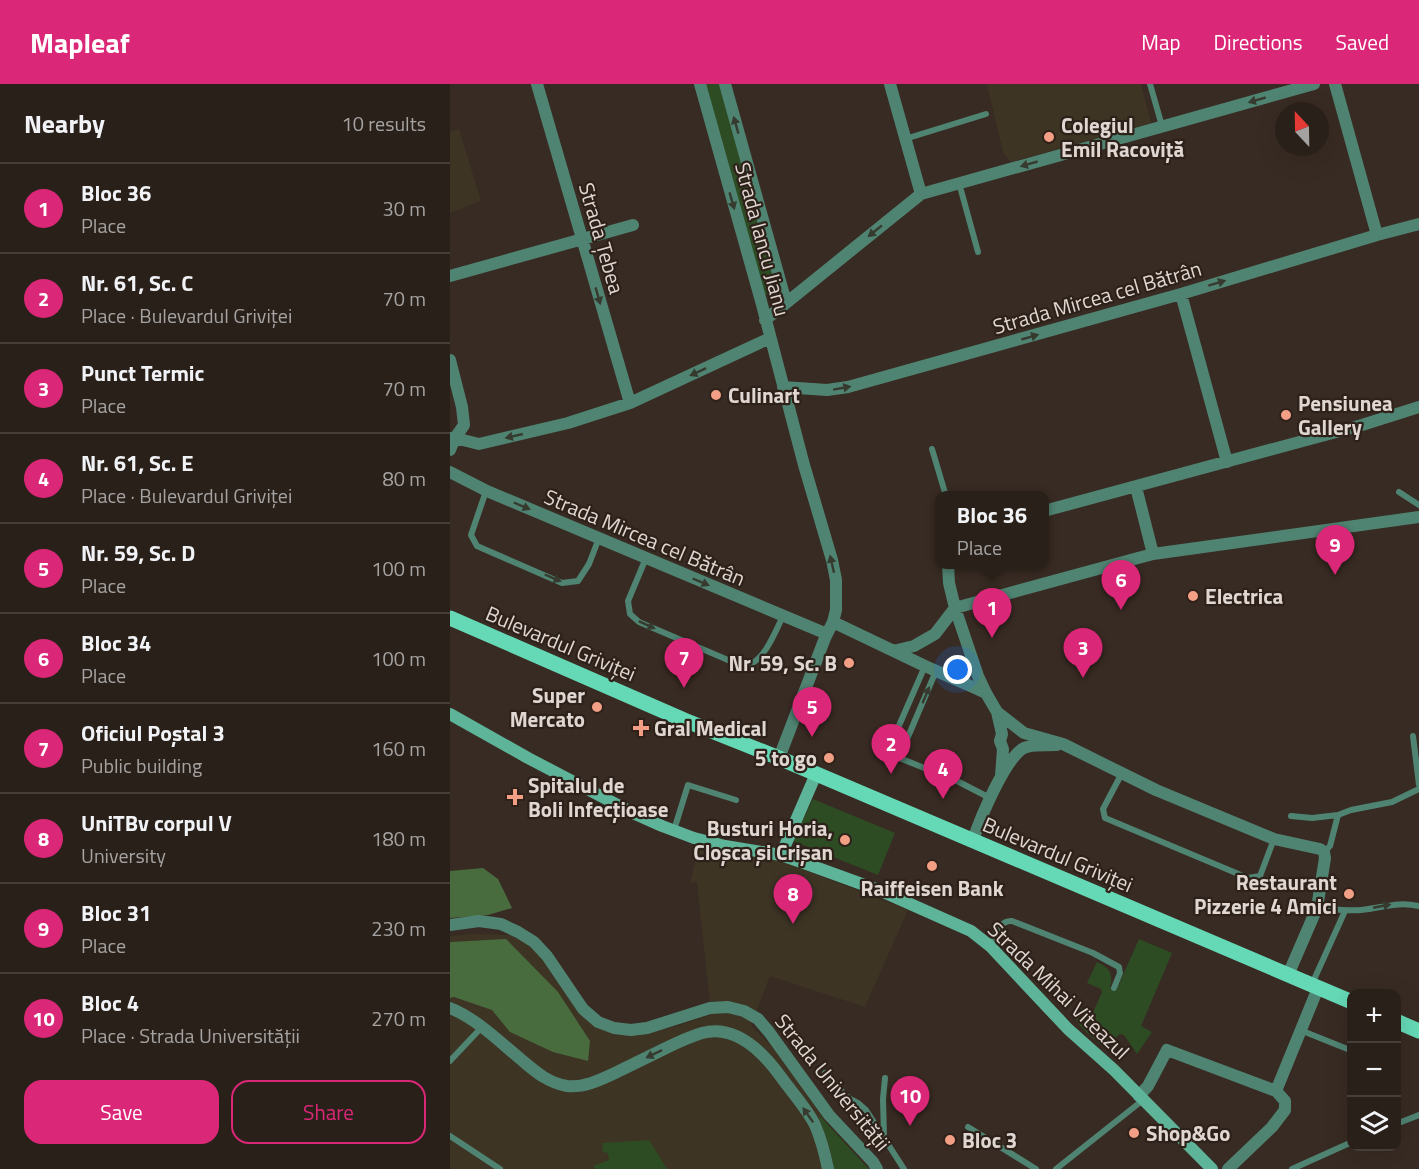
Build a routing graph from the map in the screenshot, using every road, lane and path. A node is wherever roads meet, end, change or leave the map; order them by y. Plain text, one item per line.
1 (537, 84) edge
2 (700, 84) edge
3 (725, 84) edge
4 (890, 84) edge
5 (1150, 84) edge
6 (1314, 84) edge
7 (1335, 84) edge
8 (987, 114) dead end
9 (1162, 127) junction
10 (905, 139) junction
11 (959, 183) junction
12 (921, 194) junction
13 (1419, 224) edge
14 (633, 225) dead end
15 (1377, 235) junction
16 (582, 240) junction
17 (978, 252) dead end
18 (450, 276) edge
19 (1181, 294) junction
20 (786, 302) junction
21 (765, 320) junction
22 (770, 338) junction
23 (450, 360) edge
24 (783, 387) junction
25 (630, 403) junction
26 (1419, 407) edge
27 (453, 438) edge
28 (932, 449) dead end
29 (450, 450) edge
30 (1227, 462) junction
31 (450, 472) edge
32 (1136, 487) junction
33 (487, 490) junction
34 (945, 491) edge
35 (1399, 492) dead end
36 (1419, 505) edge
37 (1049, 510) edge
38 (1419, 517) edge
39 (599, 538) junction
40 (1154, 554) junction
41 (646, 558) junction
42 (948, 569) edge
43 (955, 608) junction
44 (783, 616) junction
45 (450, 618) edge
46 (833, 622) junction
47 (827, 634) junction
48 (893, 651) junction
49 (930, 669) junction
50 (986, 693) junction
51 (997, 712) junction
52 (450, 714) edge
53 (1021, 730) junction
54 (1002, 734) junction
55 (1413, 736) dead end
56 (1063, 744) junction
57 (1003, 749) junction
58 (1021, 750) junction
59 (779, 758) junction
60 (899, 758) junction
61 (1122, 773) junction
62 (816, 774) junction
63 (1001, 776) junction
64 (1419, 787) edge
65 (990, 798) junction
66 (736, 800) dead end
67 (1338, 815) junction
68 (1291, 816) dead end
69 (674, 831) junction
70 (1274, 839) junction
71 (973, 840) junction
72 (1324, 852) junction
73 (781, 855) junction
74 (1419, 906) edge
75 (1317, 908) junction
76 (1345, 910) junction
77 (450, 925) edge
78 (990, 946) junction
79 (1288, 975) junction
80 (1315, 986) junction
81 (1114, 988) dead end
82 (1347, 1000) edge
83 (450, 1008) edge
84 (1401, 1023) edge
85 (481, 1028) junction
86 (1300, 1030) junction
87 (1419, 1031) edge
88 (1347, 1049) edge
89 (450, 1062) edge
90 (825, 1073) dead end
91 (885, 1078) dead end
92 (1276, 1091) junction
93 (1141, 1098) junction
94 (1419, 1115) edge
95 (1401, 1122) edge
96 (968, 1126) dead end
97 (450, 1136) edge
98 (884, 1138) junction
99 (1347, 1144) edge
100 (500, 1169) edge
101 (828, 1169) edge
102 (877, 1169) edge
103 (904, 1169) edge
104 (1036, 1169) edge
105 (1056, 1169) edge
106 (1212, 1169) edge
107 (1228, 1169) edge
108 (1292, 1169) edge

1 - 16 street, Strada Țebea
2 -> 21 street, Strada Iancu Jianu
20 -> 3 street, Strada Iancu Jianu
4 - 10 street
5 - 9 lane
6 -> 9 street
7 - 15 street
8 - 10 lane
9 -> 11 street
10 - 12 street
11 - 12 street
11 - 17 lane
12 -> 20 street
13 - 15 street, Strada Mircea cel Bătrân
14 - 16 street
19 -> 15 street, Strada Mircea cel Bătrân
16 - 18 street
16 -> 25 street, Strada Țebea
24 -> 19 street, Strada Mircea cel Bătrân
19 - 30 street
20 - 21 street
21 - 22 street, Strada Iancu Jianu
22 - 24 street, Strada Iancu Jianu
22 -> 25 street
23 - 27 street
46 -> 24 street, Strada Iancu Jianu
25 -> 27 street
26 - 30 street
27 - 29 street
28 - 34 lane
30 - 32 street
31 - 33 street, Strada Mircea cel Bătrân
32 - 37 street
32 - 40 street
33 -> 39 street, Strada Mircea cel Bătrân
33 -> 39 lane
35 - 36 lane
38 - 40 street
39 - 41 street, Strada Mircea cel Bătrân
40 - 43 street
41 -> 44 street, Strada Mircea cel Bătrân
41 -> 44 lane
42 - 43 street
43 - 48 street
43 - 50 street
44 - 47 street, Strada Mircea cel Bătrân
45 - 59 main road, Bulevardul Griviței
46 - 47 street
46 - 48 street
47 - 59 street
48 - 49 street
49 - 50 street
60 -> 49 lane
49 - 60 lane
50 - 51 street
51 - 53 street
51 - 54 street
52 - 69 street, Strada Mihai Viteazul
53 - 54 street
53 - 56 street
53 - 58 street
54 - 57 street
55 - 64 lane
56 - 58 street
56 - 61 street
57 - 58 street
57 - 63 street
58 - 63 street
59 - 62 main road, Bulevardul Griviței
60 - 65 lane
61 - 70 street
61 - 70 lane
62 - 71 main road, Bulevardul Griviței
62 - 73 street
63 - 65 street
64 - 67 lane
65 - 71 street
66 - 69 lane
67 - 68 lane
67 - 72 lane
69 - 73 street, Strada Mihai Viteazul
70 - 72 street
71 - 79 main road, Bulevardul Griviței
72 - 75 street
73 - 78 street, Strada Mihai Viteazul
76 -> 74 lane
75 - 76 lane
75 - 79 street
76 - 80 lane
77 - 102 street, Strada Universității
78 - 81 lane
78 - 93 street, Strada Mihai Viteazul
79 - 80 main road, Bulevardul Griviței
80 - 82 main road, Bulevardul Griviței
80 - 86 street
83 - 85 street, Strada Universității
84 - 87 main road
85 - 89 lane
101 -> 85 street, Strada Universității
86 - 88 lane
86 - 92 street
90 - 98 lane
91 - 98 lane
92 - 93 street, Strada Mihai Viteazul
92 - 107 street
93 - 105 lane
93 - 106 street, Strada Mihai Viteazul
94 - 95 lane
96 - 104 lane
97 - 100 lane
98 - 103 lane
99 - 108 lane

